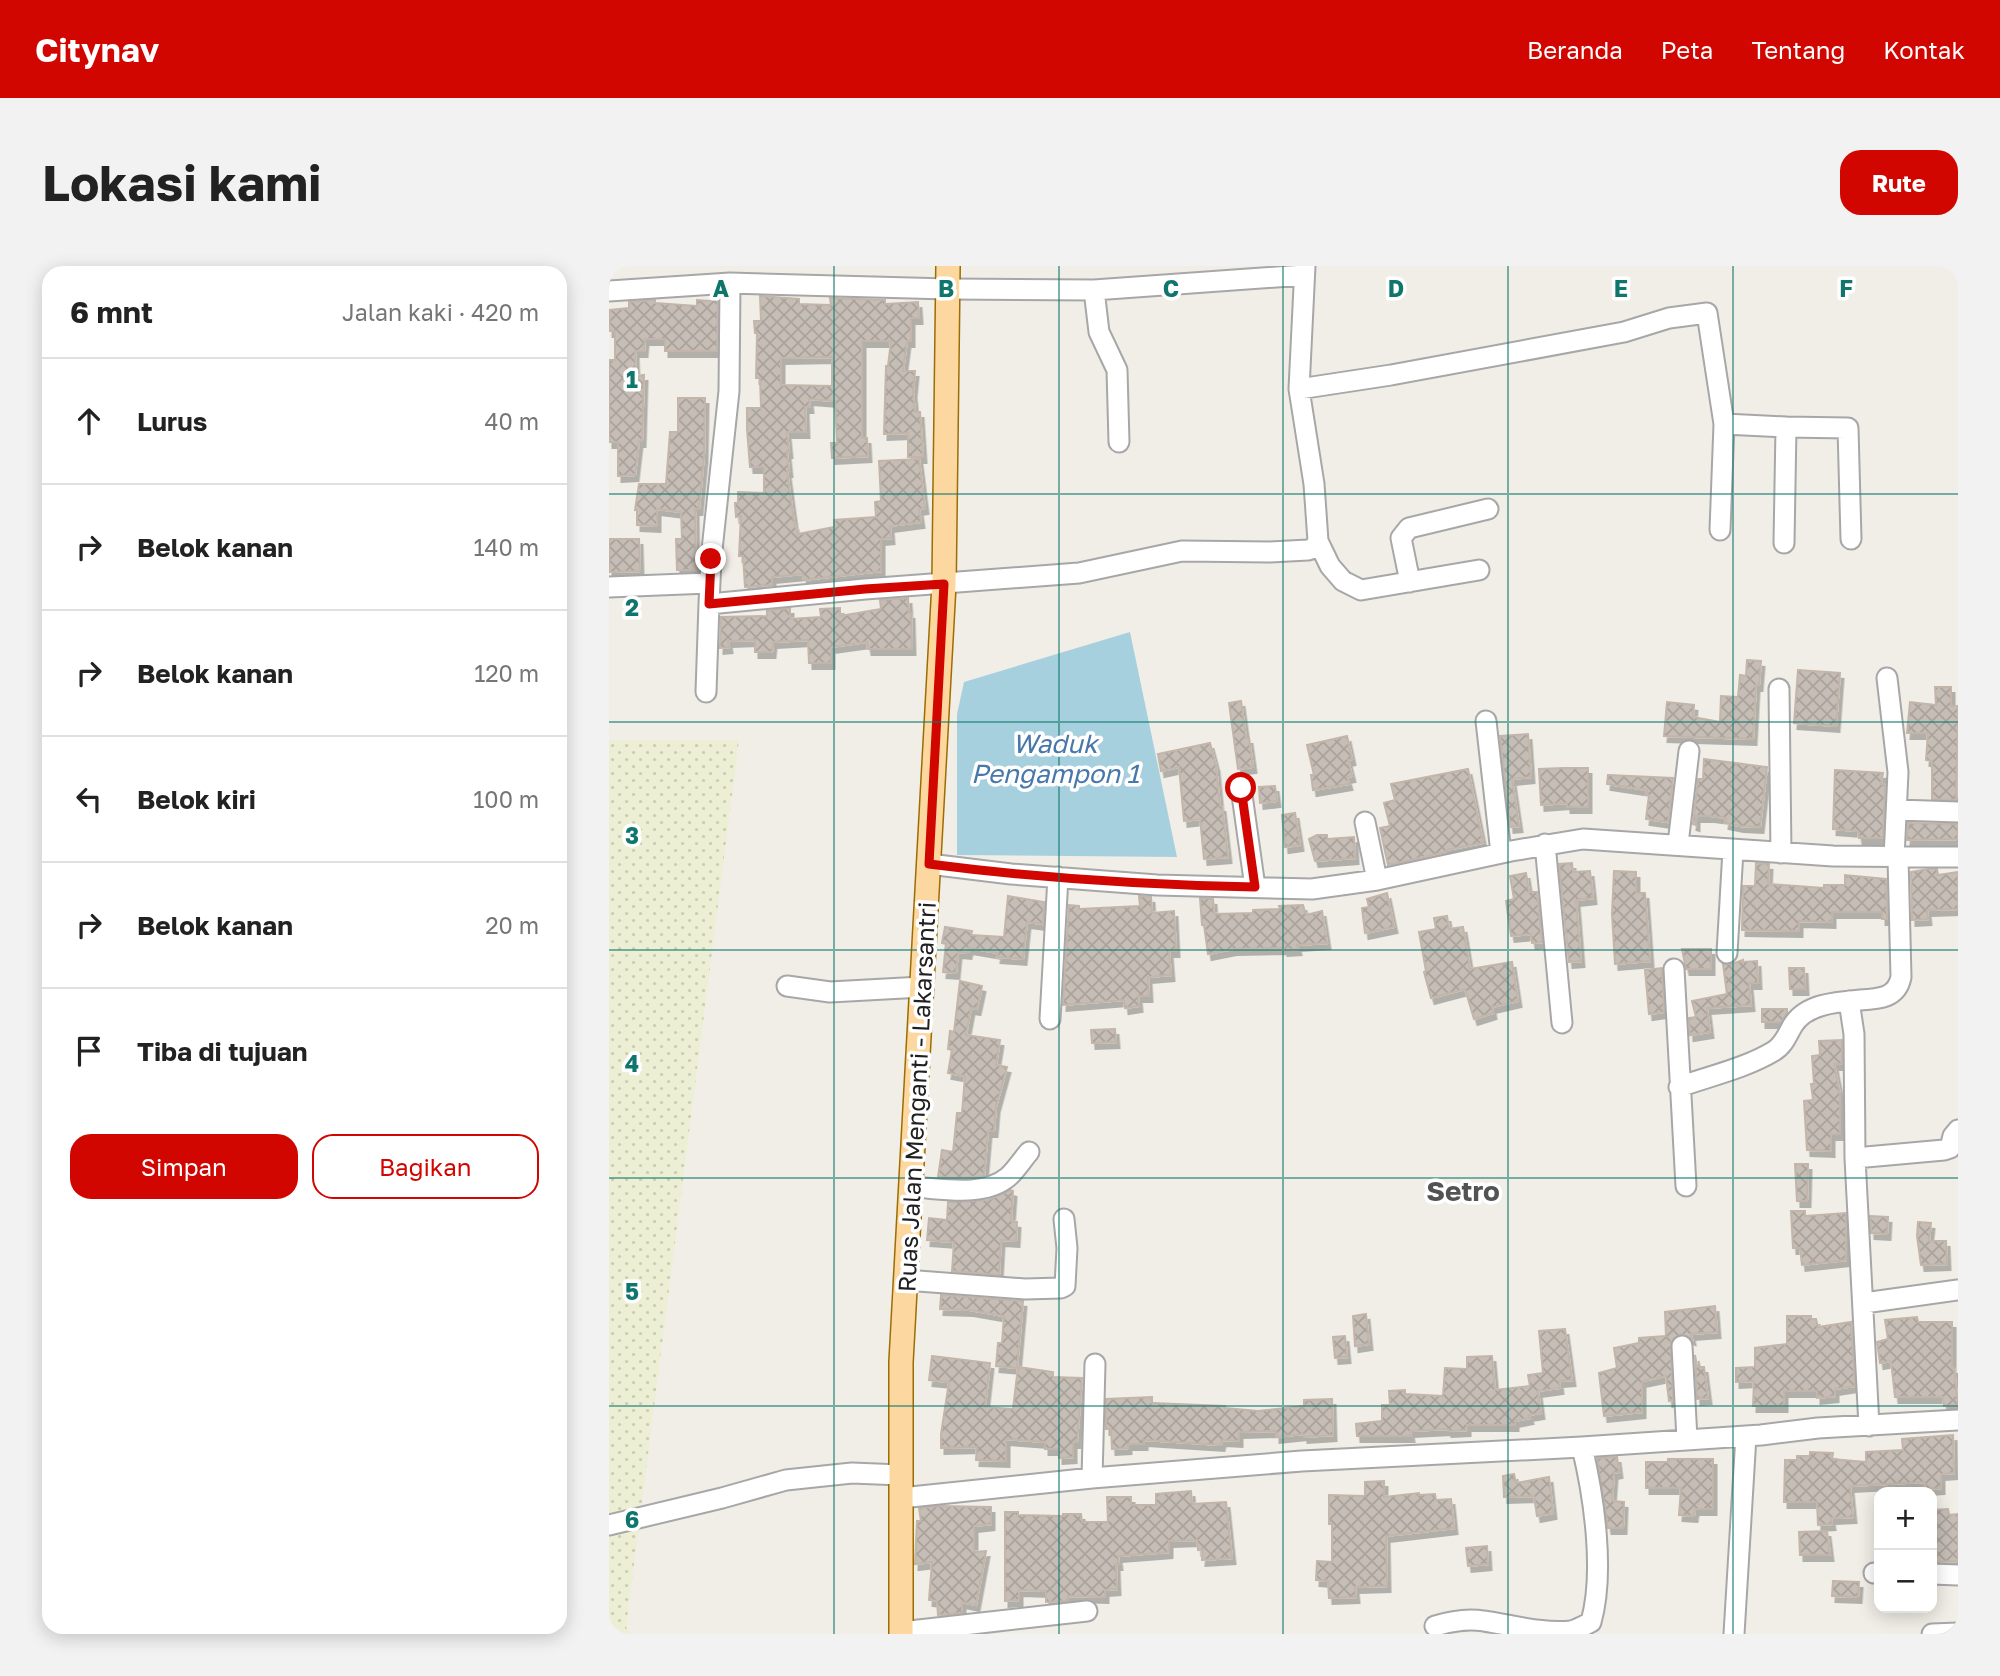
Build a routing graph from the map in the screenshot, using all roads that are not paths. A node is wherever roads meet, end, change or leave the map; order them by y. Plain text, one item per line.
1 (1305, 270) edge
2 (948, 277) edge
3 (730, 283) junction
4 (1094, 290) junction
5 (609, 291) edge
6 (1299, 389) junction
7 (1724, 424) junction
8 (1786, 427) junction
9 (1119, 442) dead end
10 (1488, 509) dead end
11 (1720, 530) dead end
12 (1851, 539) dead end
13 (1318, 541) junction
14 (1784, 543) dead end
15 (1479, 570) dead end
16 (1410, 582) junction
17 (709, 583) junction
18 (944, 584) junction
19 (609, 587) edge
20 (709, 604) junction
21 (1887, 678) dead end
22 (1779, 689) dead end
23 (706, 692) dead end
24 (1486, 721) dead end
25 (1689, 751) dead end
26 (1241, 788) dead end
27 (1898, 810) junction
28 (1958, 812) edge
29 (1365, 822) dead end
30 (1545, 844) junction
31 (1678, 844) junction
32 (1733, 850) junction
33 (1501, 853) junction
34 (1781, 853) junction
35 (1958, 857) edge
36 (1896, 858) junction
37 (929, 864) junction
38 (1058, 877) junction
39 (1377, 880) junction
40 (1255, 887) junction
41 (1727, 953) dead end
42 (1674, 969) dead end
43 (787, 986) dead end
44 (922, 987) junction
45 (1849, 1001) junction
46 (1050, 1019) dead end
47 (1562, 1023) dead end
48 (1679, 1087) junction
49 (1958, 1129) edge
50 (1029, 1152) dead end
51 (1855, 1158) junction
52 (1686, 1186) dead end
53 (911, 1187) junction
54 (1064, 1219) dead end
55 (905, 1280) junction
56 (1958, 1290) edge
57 (1864, 1303) junction
58 (1682, 1346) dead end
59 (1095, 1364) dead end
60 (1958, 1420) edge
61 (1869, 1426) junction
62 (1746, 1436) junction
63 (1687, 1439) junction
64 (1582, 1447) junction
65 (901, 1475) junction
66 (1092, 1478) junction
67 (901, 1499) junction
68 (609, 1525) edge
69 (1937, 1574) edge
70 (1958, 1574) edge
71 (1087, 1611) dead end
72 (1435, 1626) dead end
73 (1598, 1628) edge
74 (901, 1633) edge
75 (1958, 1633) edge
76 (1734, 1634) edge
77 (1932, 1634) edge

1 - 4 street
1 - 6 street
2 - 3 street
2 - 4 street
2 - 18 main road, Ruas Jalan Menganti - Lakarsantri
3 - 5 street
3 - 17 street
4 - 9 street
6 - 7 street
6 - 13 street
7 - 8 street
7 - 11 street
8 - 12 street
8 - 14 street
10 - 16 street
13 - 16 street
13 - 18 street
15 - 16 street
17 - 19 street
17 - 20 street
18 - 20 street
18 - 37 main road, Ruas Jalan Menganti - Lakarsantri
20 - 23 street
21 - 27 street
22 - 34 street
24 - 33 street
25 - 31 street
26 - 40 street
27 - 28 street
27 - 36 street
29 - 39 street
30 - 31 street
30 - 33 street
30 - 47 street
31 - 32 street
32 - 34 street
32 - 41 street
33 - 39 street
34 - 36 street
35 - 36 street
36 - 45 street
37 - 38 street
37 - 44 main road, Ruas Jalan Menganti - Lakarsantri
38 - 40 street
38 - 46 street
39 - 40 street
42 - 48 street
43 - 44 street
44 - 53 main road, Ruas Jalan Menganti - Lakarsantri
45 - 48 street
45 - 51 street
48 - 52 street
49 - 51 street
50 - 53 street
51 - 57 street
53 - 55 main road, Ruas Jalan Menganti - Lakarsantri
54 - 55 street
55 - 65 main road, Ruas Jalan Menganti - Lakarsantri
56 - 57 street
57 - 61 street
58 - 63 street
59 - 66 street
60 - 61 street
61 - 62 street
62 - 63 street
62 - 76 street
63 - 64 street
64 - 66 street
64 - 73 street
65 - 67 main road, Ruas Jalan Menganti - Lakarsantri
65 - 68 street
66 - 67 street
67 - 74 main road, Ruas Jalan Menganti - Lakarsantri
69 - 70 street
71 - 74 street
72 - 73 street
75 - 77 street

